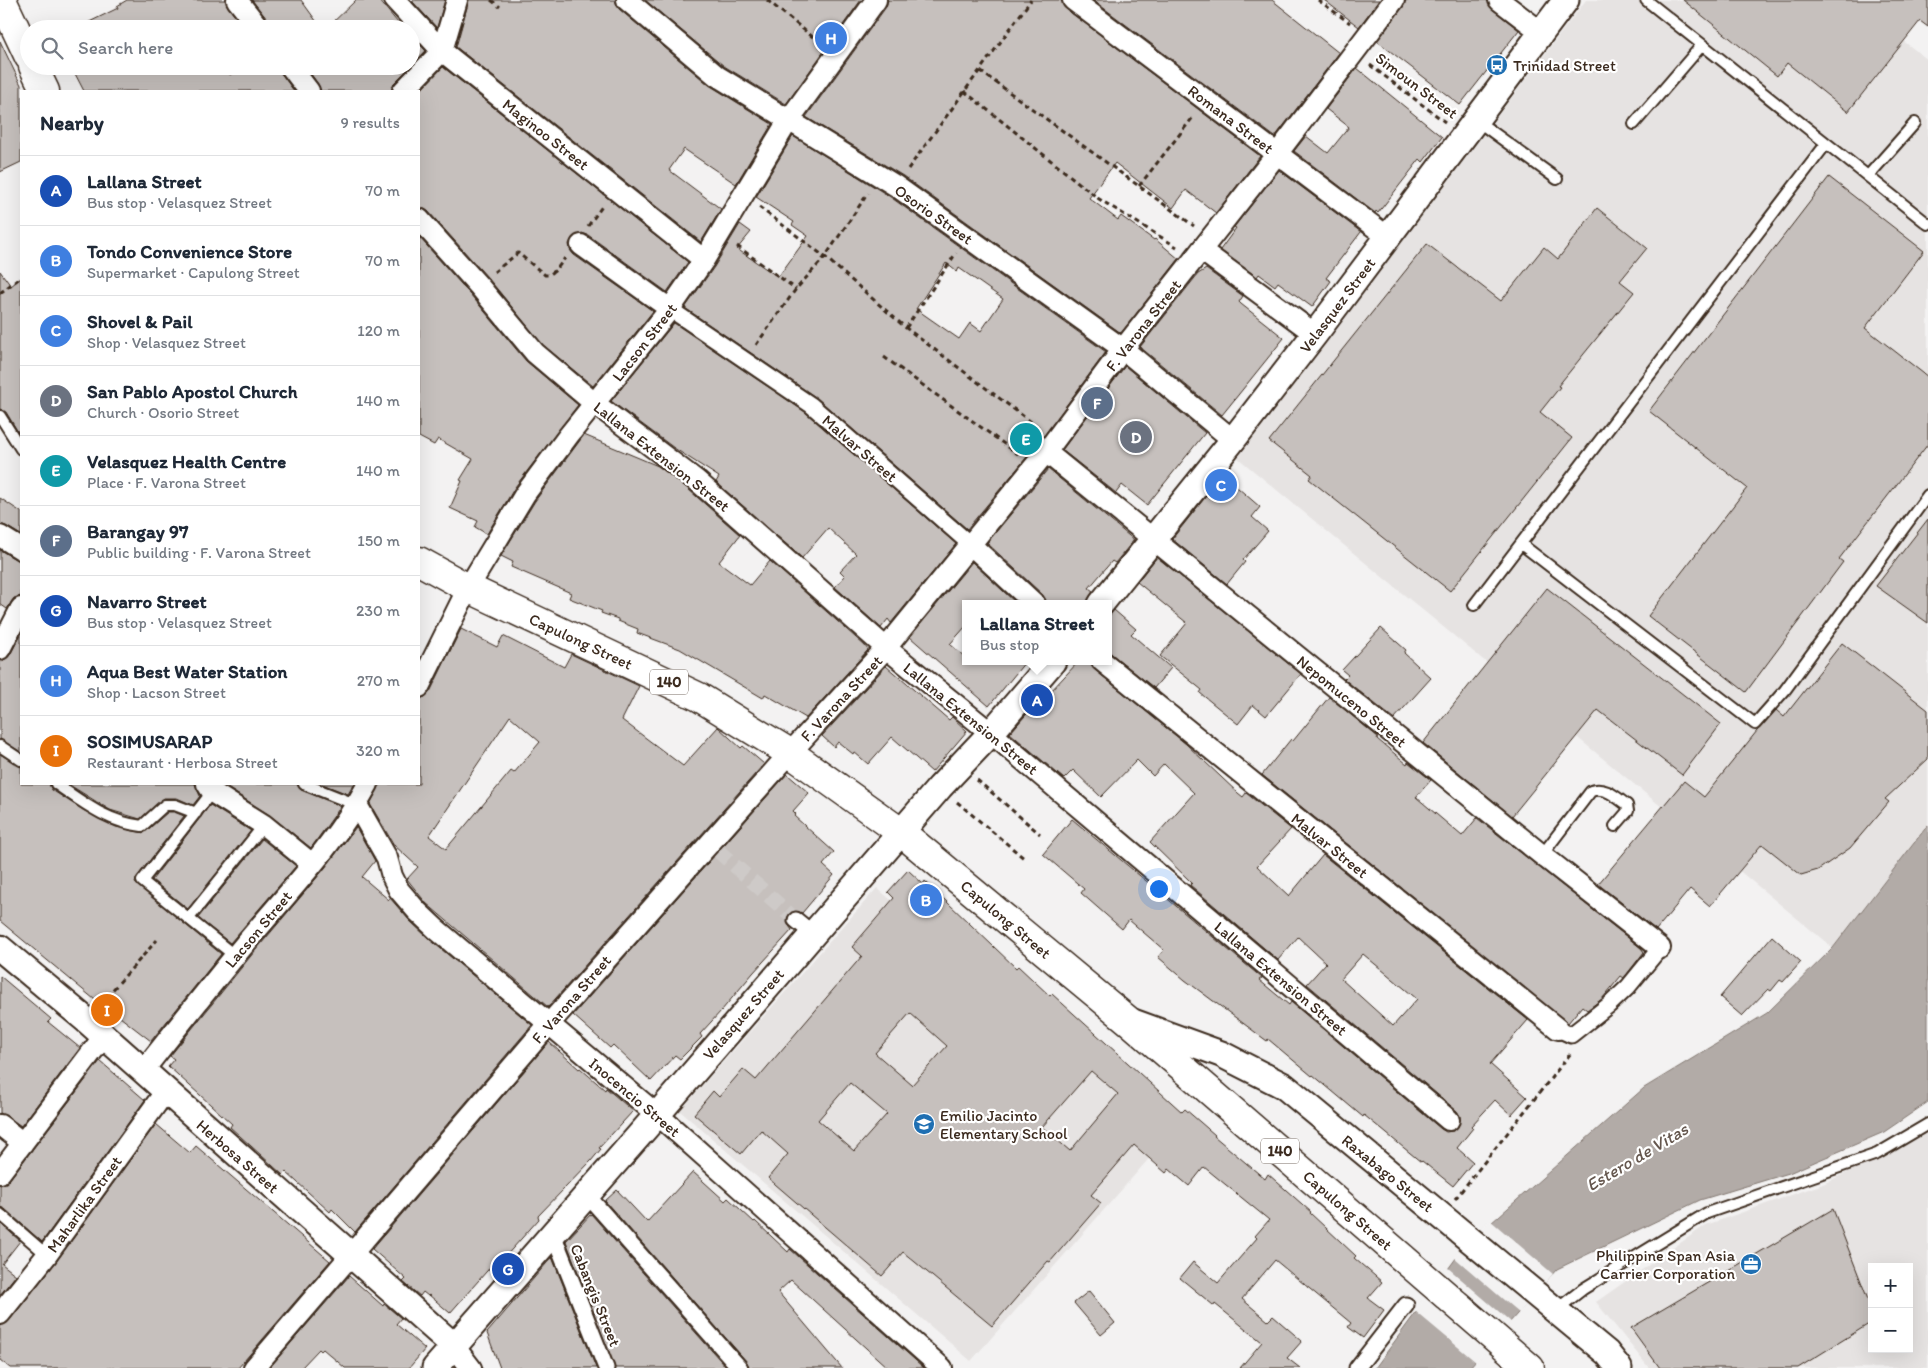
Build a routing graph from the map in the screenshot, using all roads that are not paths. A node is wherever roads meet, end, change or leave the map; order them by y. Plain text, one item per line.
1 (2, 0) edge
2 (237, 0) edge
3 (395, 0) edge
4 (457, 0) edge
5 (626, 0) edge
6 (876, 0) edge
7 (1073, 0) edge
8 (1394, 0) edge
9 (1499, 0) edge
10 (1566, 0) edge
11 (1646, 0) edge
12 (253, 20) edge
13 (413, 20) edge
14 (420, 27) edge
15 (1541, 32) junction
16 (20, 38) edge
17 (1702, 45) junction
18 (442, 51) junction
19 (420, 74) edge
20 (37, 75) edge
21 (297, 75) edge
22 (419, 75) edge
23 (45, 90) edge
24 (308, 90) edge
25 (404, 90) edge
26 (788, 121) junction
27 (1915, 122) dead end
28 (1634, 124) dead end
29 (1470, 128) junction
30 (1826, 144) junction
31 (1277, 154) junction
32 (1868, 176) junction
33 (1556, 179) dead end
34 (420, 220) edge
35 (1928, 224) edge
36 (1389, 238) junction
37 (577, 245) road end
38 (1202, 249) junction
39 (704, 260) junction
40 (670, 309) junction
41 (1315, 334) junction
42 (1123, 349) junction
43 (594, 403) junction
44 (0, 416) edge
45 (1233, 440) junction
46 (20, 447) edge
47 (1046, 453) junction
48 (1928, 495) edge
49 (0, 536) edge
50 (1154, 539) junction
51 (1521, 544) junction
52 (971, 545) junction
53 (20, 549) edge
54 (420, 563) edge
55 (468, 588) junction
56 (1031, 600) edge
57 (1104, 600) edge
58 (1474, 605) dead end
59 (20, 610) edge
60 (1, 644) edge
61 (886, 648) junction
62 (1049, 665) edge
63 (1107, 665) edge
64 (420, 685) edge
65 (990, 733) junction
66 (0, 746) edge
67 (790, 752) junction
68 (20, 759) edge
69 (57, 785) edge
70 (307, 785) edge
71 (367, 785) edge
72 (209, 788) edge
73 (357, 805) junction
74 (196, 813) junction
75 (264, 825) junction
76 (1614, 826) dead end
77 (902, 833) junction
78 (1542, 855) junction
79 (312, 864) junction
80 (189, 918) junction
81 (0, 948) edge
82 (1660, 948) joint
83 (235, 956) junction
84 (1130, 1022) junction
85 (549, 1024) junction
86 (95, 1028) junction
87 (1564, 1032) joint
88 (143, 1071) junction
89 (166, 1092) junction
90 (657, 1115) junction
91 (1449, 1120) dead end
92 (1928, 1124) edge
93 (0, 1125) edge
94 (23, 1143) junction
95 (0, 1173) edge
96 (587, 1195) junction
97 (0, 1214) edge
98 (553, 1234) junction
99 (351, 1254) junction
100 (47, 1255) junction
101 (1406, 1305) dead end
102 (1556, 1310) junction
103 (0, 1314) edge
104 (454, 1346) junction
105 (254, 1368) edge
106 (436, 1368) edge
107 (470, 1368) edge
108 (606, 1368) edge
109 (740, 1368) edge
110 (942, 1368) edge
111 (1357, 1368) edge
112 (1530, 1368) edge
113 (1619, 1368) edge

1 - 16 main road
2 - 12 street
3 - 13 street, Maginoo Street
4 - 18 street
5 - 26 street, Osorio Street
6 - 26 street, Lacson Street
7 - 31 street, Romana Street
8 - 31 street, F. Varona Street
9 - 15 street
10 - 15 street, Velasquez Street
11 - 17 lane
14 - 18 street, Maginoo Street
15 - 29 street, Velasquez Street
17 - 28 lane
17 - 30 lane
18 - 19 street
18 - 39 street, Maginoo Street
20 - 23 main road
21 - 24 street
22 - 25 street
26 - 39 street, Lacson Street
26 - 42 street, Osorio Street
27 - 32 lane
29 - 33 lane
29 - 36 street, Velasquez Street
30 - 32 lane
30 - 51 lane
31 - 36 street, Romana Street
31 - 38 street, F. Varona Street
32 - 35 lane
34 - 43 street, Lallana Extension Street
36 - 41 street, Velasquez Street
37 - 40 street
38 - 41 street
38 - 42 street, F. Varona Street
39 - 40 street, Lacson Street
40 - 43 street, Lacson Street
40 - 52 street, Malvar Street
41 - 45 street, Velasquez Street
42 - 45 street, Osorio Street
42 - 47 street, F. Varona Street
43 - 55 street, Lacson Street
43 - 61 street, Lallana Extension Street
44 - 46 lane
45 - 50 street, Velasquez Street
47 - 50 street, Nepomuceno Street
47 - 52 street, F. Varona Street
48 - 51 lane
49 - 53 street
50 - 57 street, Velasquez Street
50 - 78 street, Nepomuceno Street
51 - 58 lane
52 - 56 street, Malvar Street
52 - 61 street, F. Varona Street
54 - 55 main road, Capulong Street / 140
55 - 64 street, Lacson Street
55 - 67 main road, Capulong Street / 140
59 - 60 street
61 - 65 street, Lallana Extension Street
61 - 67 street, F. Varona Street
62 - 65 street, Velasquez Street
63 - 87 street, Malvar Street
65 - 77 street, Velasquez Street
65 - 91 street, Lallana Extension Street
66 - 68 lane
67 - 77 main road, Capulong Street / 140
67 - 85 street, F. Varona Street
69 - 74 lane
70 - 73 lane
71 - 73 street, Lacson Street
72 - 74 lane
72 - 75 street
73 - 79 street, Lacson Street
73 - 85 street, Inocencio Street
74 - 80 lane
75 - 79 street
75 - 80 lane
76 - 78 lane
77 - 84 main road, Capulong Street / 140
77 - 90 street, Velasquez Street
78 - 82 street, Nepomuceno Street
79 - 83 street, Lacson Street
80 - 83 lane
81 - 86 street, Herbosa Street
82 - 87 street
83 - 88 street, Lacson Street
84 - 102 street, Raxabago Street
84 - 112 main road, Capulong Street / 140
85 - 90 street, Inocencio Street
85 - 99 street, F. Varona Street
86 - 88 street, Herbosa Street
86 - 94 street
88 - 89 street, Herbosa Street
89 - 99 street, Herbosa Street
89 - 100 street, Maharlika Street
90 - 96 street, Velasquez Street
90 - 110 street, Inocencio Street
92 - 102 lane
93 - 94 street
94 - 95 street
96 - 98 street, Velasquez Street
96 - 109 street
97 - 100 lane
98 - 104 street, Velasquez Street
98 - 108 street, Cabangis Street
99 - 104 street, Herbosa Street
99 - 105 street, F. Varona Street
100 - 103 street, Maharlika Street
101 - 111 street
102 - 113 street, Raxabago Street
104 - 106 street, Velasquez Street
104 - 107 street, Herbosa Street

